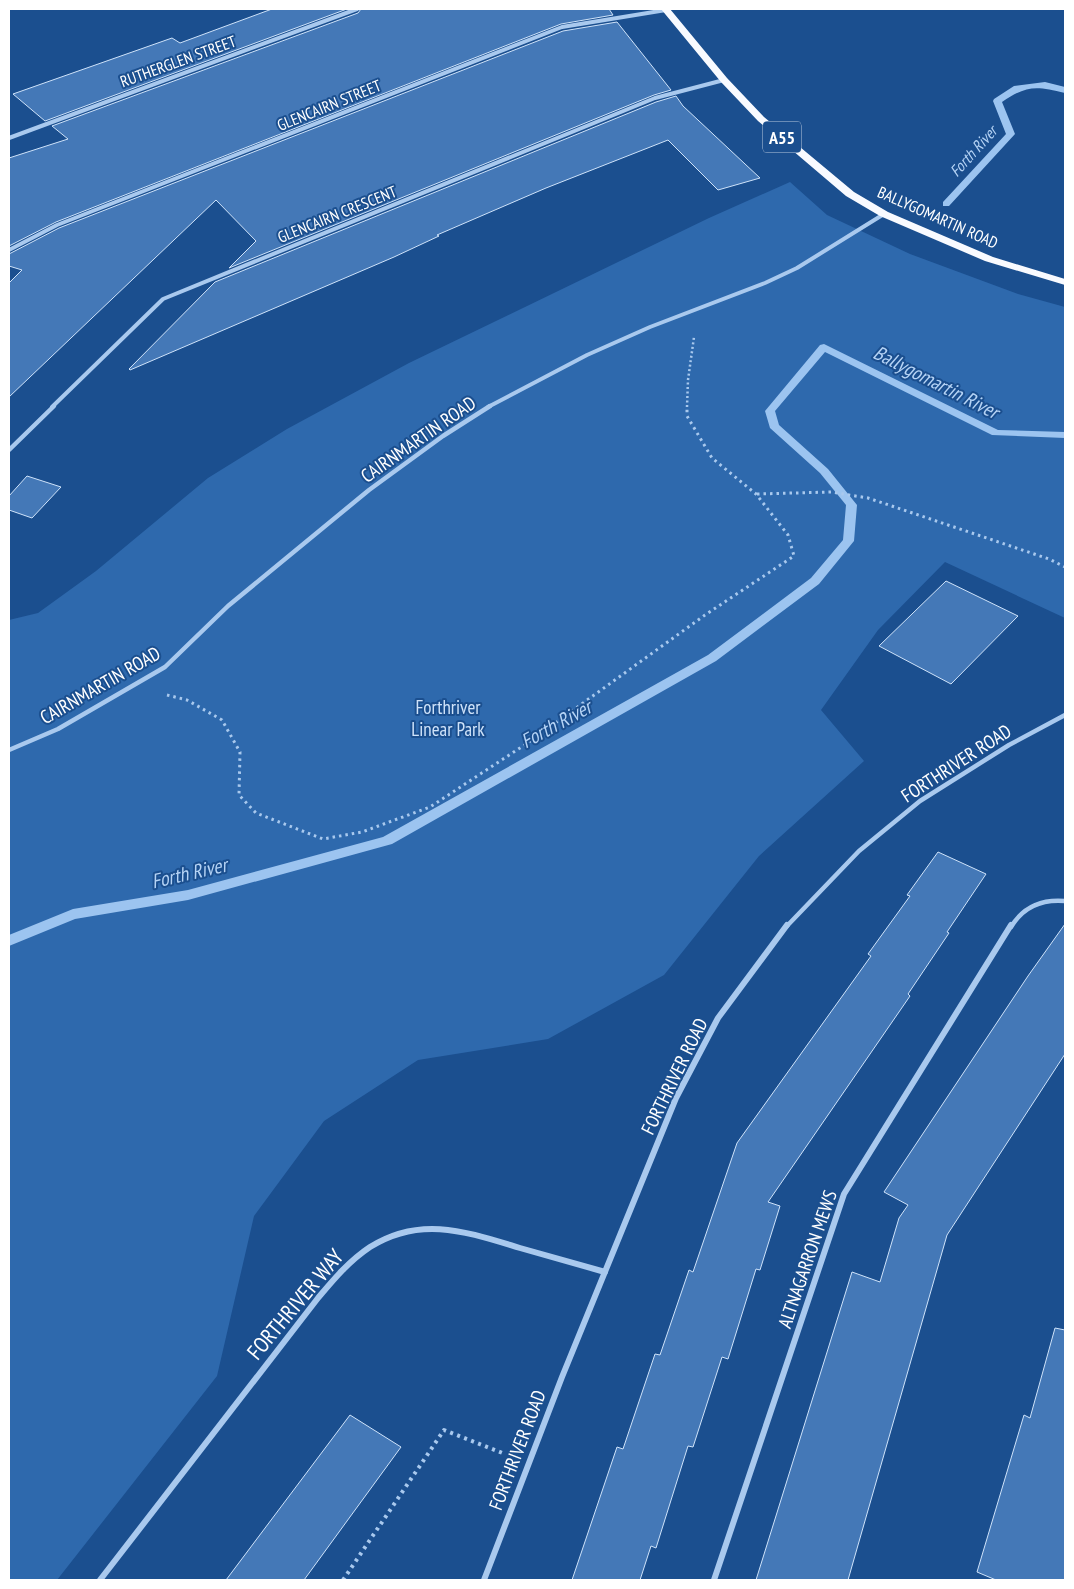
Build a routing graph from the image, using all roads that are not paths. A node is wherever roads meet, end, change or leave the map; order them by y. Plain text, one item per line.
1 (357, 9) edge
2 (665, 10) edge
3 (724, 80) junction
4 (9, 138) edge
5 (884, 214) junction
6 (9, 250) edge
7 (1065, 282) edge
8 (9, 450) edge
9 (1065, 715) edge
10 (9, 750) edge
11 (1065, 901) edge
12 (605, 1272) junction
13 (100, 1580) edge
14 (484, 1580) edge
15 (714, 1580) edge

1 - 4 street, RUTHERGLEN STREET
2 - 3 highway, BALLYGOMARTIN ROAD / A55
2 - 6 street, GLENCAIRN STREET
3 - 5 highway, BALLYGOMARTIN ROAD / A55
3 - 8 street, GLENCAIRN CRESCENT
5 - 7 highway, BALLYGOMARTIN ROAD / A55
5 - 10 street, CAIRNMARTIN ROAD
9 - 12 street, FORTHRIVER ROAD
11 - 15 street, ALTNAGARRON MEWS
12 - 13 street, FORTHRIVER WAY
12 - 14 street, FORTHRIVER ROAD

